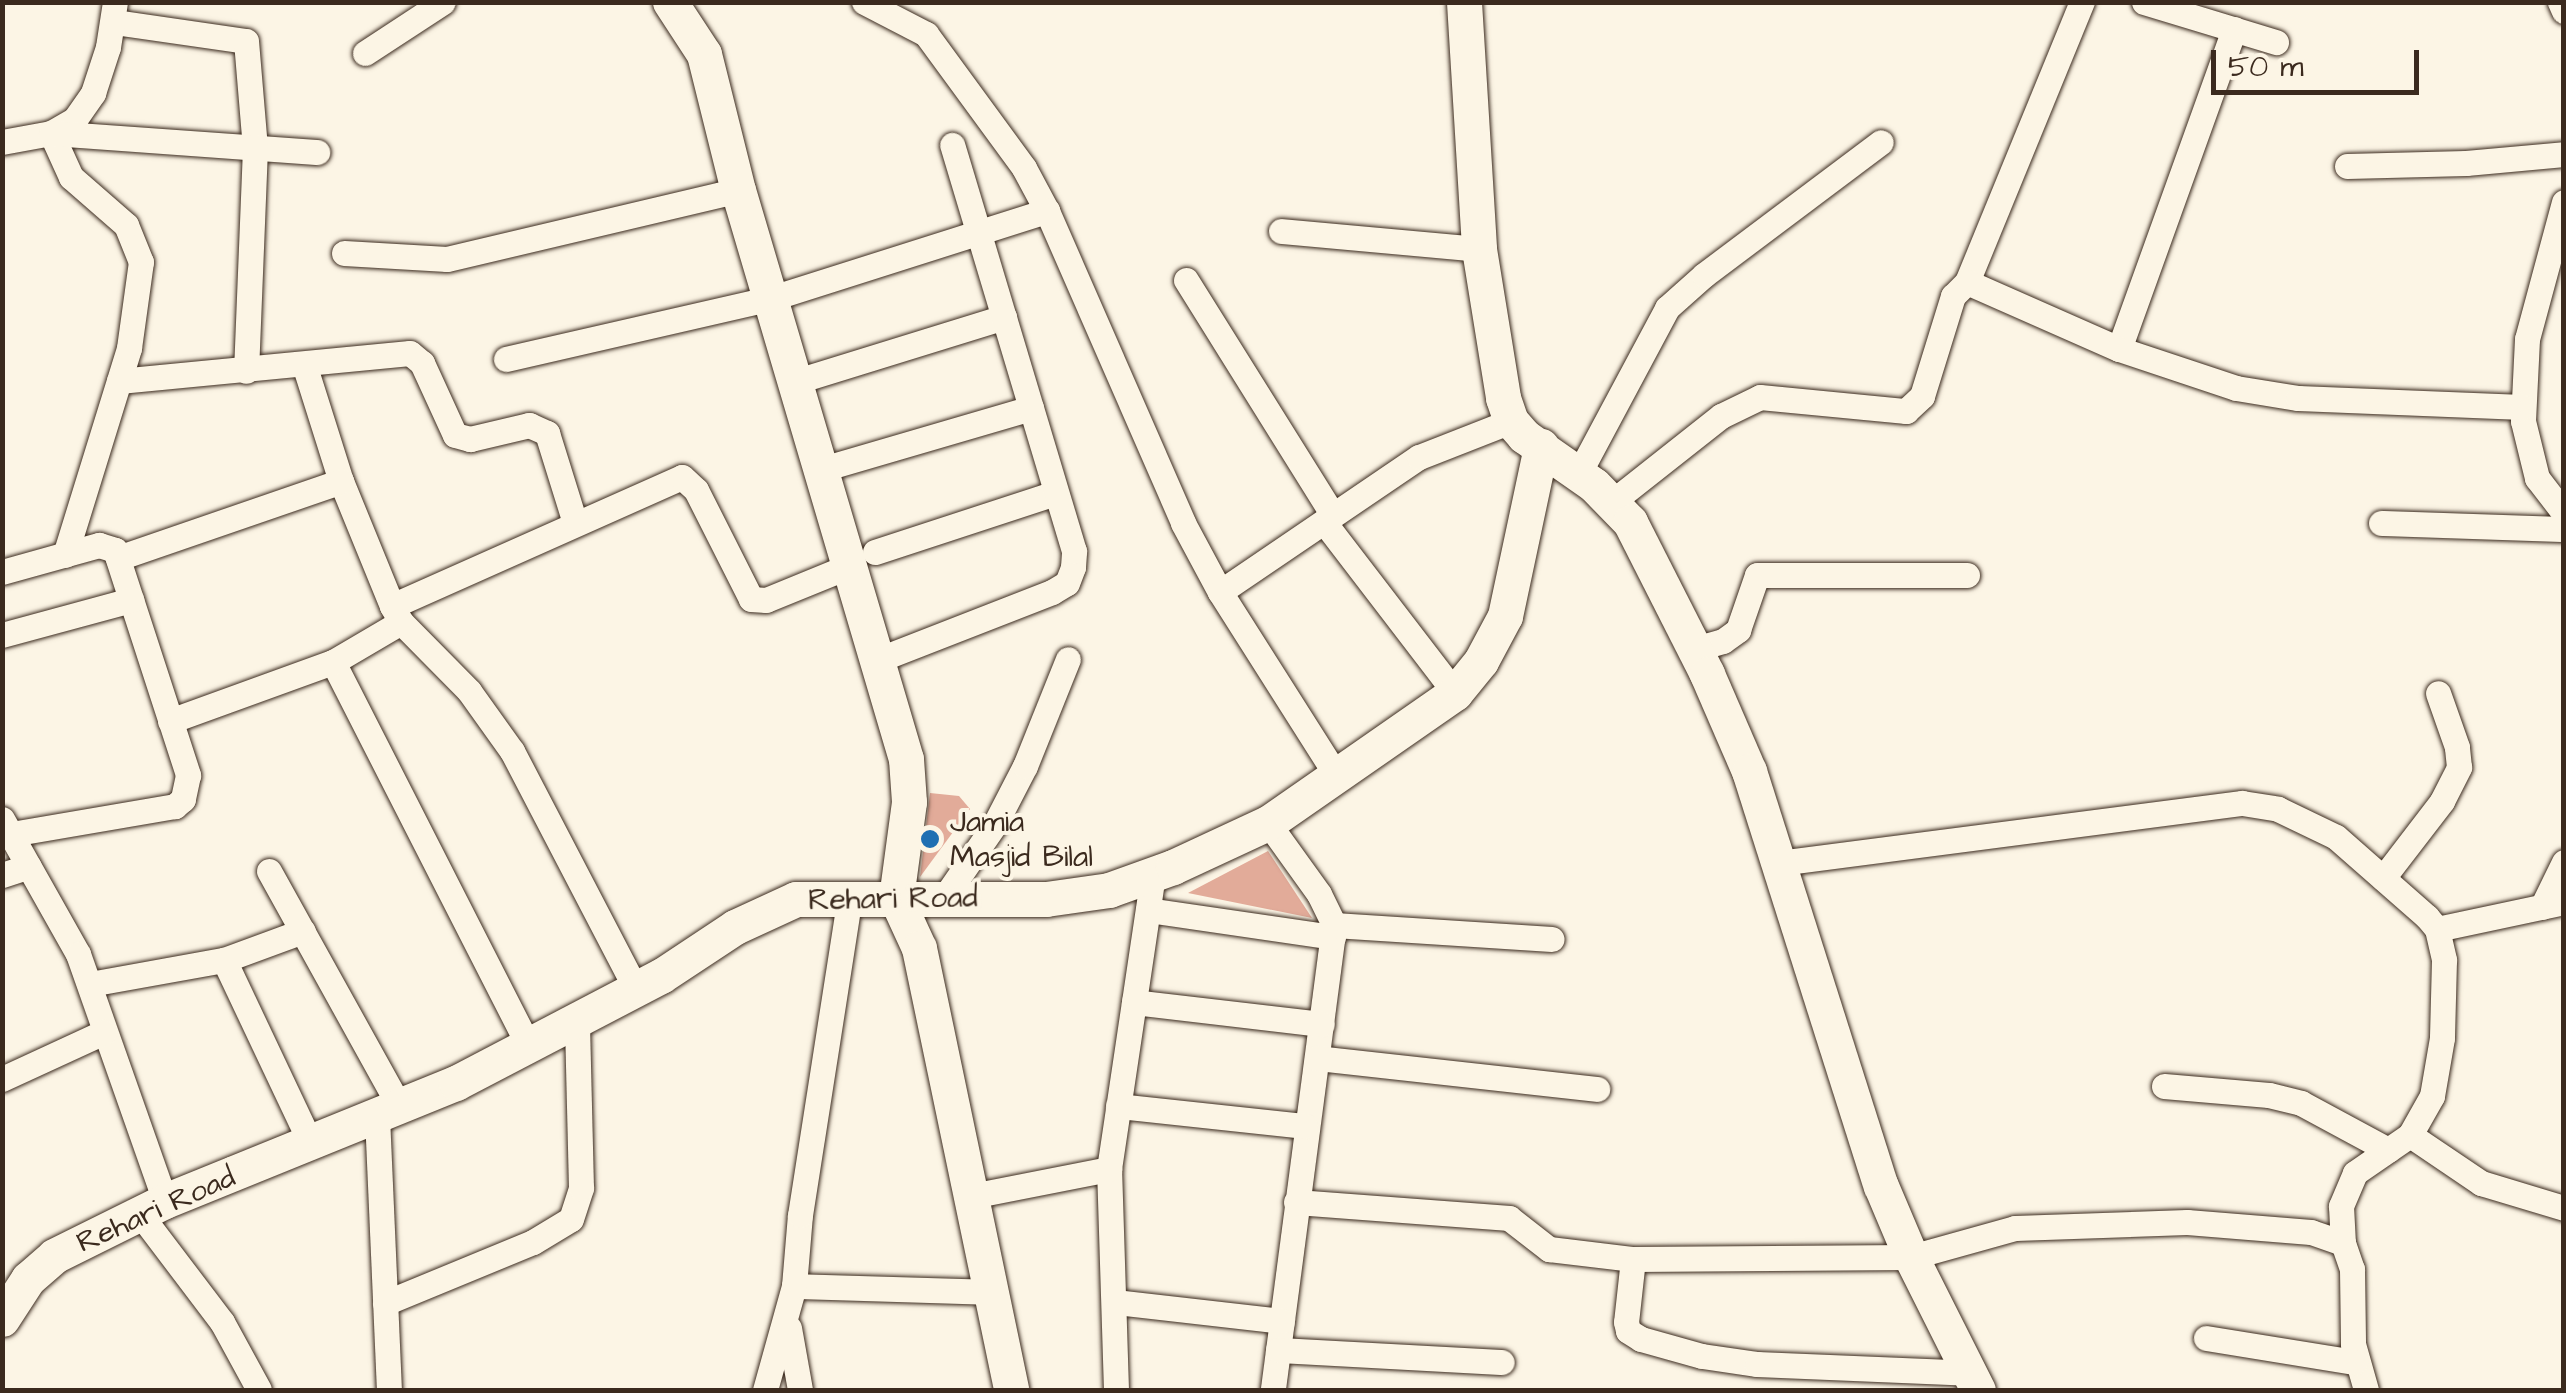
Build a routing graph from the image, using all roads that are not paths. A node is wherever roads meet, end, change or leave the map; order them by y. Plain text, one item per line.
1 (443, 2) edge
2 (670, 2) edge
3 (864, 2) edge
4 (1464, 2) edge
5 (2082, 2) edge
6 (2144, 2) edge
7 (2560, 2) edge
8 (2564, 11) edge
9 (115, 12) edge
10 (2234, 30) junction
11 (2276, 42) dead end
12 (366, 52) dead end
13 (51, 133) junction
14 (2, 142) edge
15 (1881, 142) dead end
16 (952, 145) dead end
17 (255, 148) junction
18 (317, 152) dead end
19 (2564, 154) edge
20 (2347, 166) dead end
21 (738, 190) junction
22 (2564, 202) edge
23 (1047, 211) junction
24 (1281, 232) dead end
25 (979, 234) junction
26 (1479, 249) junction
27 (344, 253) dead end
28 (2554, 267) edge
29 (1186, 280) dead end
30 (1967, 282) junction
31 (770, 299) junction
32 (1004, 317) junction
33 (2120, 349) junction
34 (506, 359) dead end
35 (304, 364) junction
36 (246, 371) junction
37 (119, 381) junction
38 (794, 382) junction
39 (2524, 407) junction
40 (1031, 408) junction
41 (1511, 421) junction
42 (1541, 446) junction
43 (820, 470) junction
44 (1579, 473) junction
45 (342, 481) junction
46 (1056, 493) junction
47 (1612, 502) junction
48 (2564, 513) edge
49 (1329, 518) junction
50 (575, 522) junction
51 (2381, 524) dead end
52 (2564, 529) edge
53 (64, 555) junction
54 (118, 558) junction
55 (862, 560) junction
56 (2, 572) edge
57 (1967, 575) dead end
58 (1220, 592) junction
59 (131, 600) junction
60 (397, 614) junction
61 (2, 635) edge
62 (1695, 649) junction
63 (1068, 660) dead end
64 (875, 661) junction
65 (333, 662) junction
66 (1455, 693) junction
67 (2438, 693) dead end
68 (170, 720) junction
69 (1336, 775) junction
70 (1268, 822) junction
71 (7, 826) edge
72 (2564, 862) edge
73 (1779, 863) junction
74 (29, 866) junction
75 (269, 870) dead end
76 (1153, 874) junction
77 (2, 875) edge
78 (2383, 878) junction
79 (850, 896) junction
80 (896, 898) junction
81 (944, 898) junction
82 (2553, 904) edge
83 (1148, 910) junction
84 (2437, 929) junction
85 (303, 931) junction
86 (1333, 931) junction
87 (1552, 938) dead end
88 (224, 960) junction
89 (90, 984) junction
90 (636, 989) junction
91 (1134, 1002) junction
92 (577, 1020) junction
93 (1322, 1024) junction
94 (104, 1032) junction
95 (528, 1045) junction
96 (1317, 1058) junction
97 (2, 1079) edge
98 (2164, 1086) dead end
99 (1597, 1089) dead end
100 (1118, 1106) junction
101 (388, 1112) junction
102 (1306, 1126) junction
103 (2410, 1135) junction
104 (311, 1144) junction
105 (2388, 1150) junction
106 (1110, 1169) junction
107 (971, 1196) junction
108 (1296, 1202) junction
109 (152, 1207) junction
110 (2564, 1208) edge
111 (2343, 1243) junction
112 (1911, 1257) junction
113 (1633, 1259) junction
114 (794, 1286) junction
115 (991, 1292) junction
116 (1116, 1302) junction
117 (385, 1303) junction
118 (5, 1309) edge
119 (787, 1318) junction
120 (1282, 1322) junction
121 (2206, 1338) dead end
122 (1278, 1350) junction
123 (1502, 1362) dead end
124 (2356, 1362) junction
125 (1973, 1382) edge
126 (259, 1390) edge
127 (389, 1390) edge
128 (765, 1390) edge
129 (800, 1390) edge
130 (1011, 1390) edge
131 (1116, 1390) edge
132 (1273, 1390) edge
133 (2366, 1390) edge

1 - 12 street
2 - 21 main road
3 - 23 street
4 - 26 main road
5 - 30 street
6 - 10 street
7 - 8 street
9 - 13 street
9 - 17 street
10 - 11 street
10 - 33 street
13 - 14 street
13 - 17 street
13 - 37 street
15 - 44 street
16 - 25 street
17 - 18 street
17 - 36 street
19 - 20 street
21 - 27 street
21 - 31 main road
22 - 28 street
23 - 25 street
23 - 58 street
24 - 26 street
25 - 31 street
25 - 32 street
26 - 41 main road
28 - 39 street
29 - 49 street
30 - 33 street
30 - 47 street
31 - 34 street
31 - 38 main road
32 - 38 street
32 - 40 street
33 - 39 street
35 - 36 street
35 - 45 street
35 - 50 street
36 - 37 street
37 - 53 street
38 - 43 main road
39 - 48 street
40 - 43 street
40 - 46 street
41 - 42 main road
41 - 49 street
42 - 44 main road
42 - 66 main road, Rehari Road
43 - 55 main road
44 - 47 main road
45 - 54 street
45 - 60 street
46 - 55 street
46 - 64 street
47 - 62 main road
49 - 58 street
49 - 66 street
50 - 55 street
50 - 60 street
51 - 52 street
53 - 54 street
53 - 56 street
54 - 59 street
55 - 64 main road
57 - 62 street
58 - 69 street
59 - 61 street
59 - 68 street
60 - 65 street
60 - 90 street
62 - 73 main road
63 - 81 street
64 - 80 main road
65 - 68 street
65 - 95 street
66 - 69 main road, Rehari Road
67 - 78 street
68 - 71 street
69 - 70 main road, Rehari Road
70 - 76 main road, Rehari Road
70 - 86 street
71 - 74 street
72 - 82 street
73 - 78 street
73 - 112 main road
74 - 77 street
74 - 89 street
75 - 85 street
76 - 81 main road, Rehari Road
76 - 83 street
78 - 84 street
79 - 80 main road, Rehari Road
79 - 90 main road, Rehari Road
79 - 114 street
80 - 81 main road, Rehari Road
80 - 107 main road
82 - 84 street
83 - 86 street
83 - 91 street
84 - 103 street
85 - 88 street
85 - 101 street
86 - 87 street
86 - 93 street
88 - 89 street
88 - 104 street
89 - 94 street
90 - 92 main road, Rehari Road
91 - 93 street
91 - 100 street
92 - 95 main road, Rehari Road
92 - 117 street
93 - 96 street
94 - 97 street
94 - 109 street
95 - 101 main road, Rehari Road
96 - 99 street
96 - 102 street
98 - 105 street
100 - 102 street
100 - 106 street
101 - 104 main road, Rehari Road
101 - 117 street
102 - 108 street
103 - 105 street
103 - 110 street
104 - 109 main road, Rehari Road
105 - 111 street
106 - 107 street
106 - 116 street
107 - 115 main road
108 - 113 street
108 - 120 street
109 - 118 main road, Rehari Road
109 - 126 street
111 - 112 street
111 - 124 street
112 - 113 street
112 - 125 main road
113 - 125 street
114 - 115 street
114 - 119 street
115 - 130 main road
116 - 120 street
116 - 131 street
117 - 127 street
119 - 128 street
119 - 129 street
120 - 122 street
121 - 124 street
122 - 123 street
122 - 132 street
124 - 133 street

